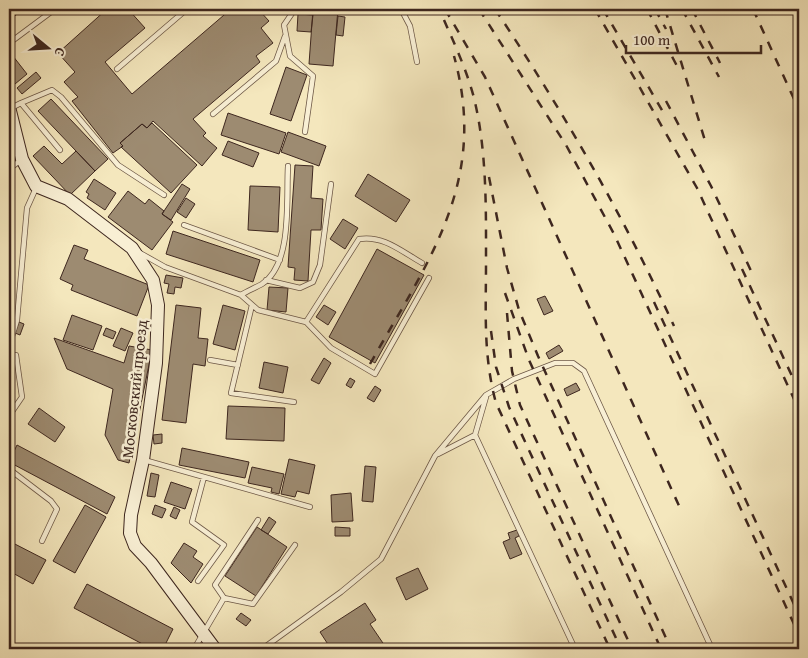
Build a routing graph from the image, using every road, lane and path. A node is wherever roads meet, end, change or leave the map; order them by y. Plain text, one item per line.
1 (55, 9) edge
2 (176, 9) edge
3 (187, 9) edge
4 (294, 9) edge
5 (402, 9) edge
6 (181, 14) junction
7 (286, 34) junction
8 (12, 42) dead end
9 (417, 62) dead end
10 (117, 69) dead end
11 (13, 106) edge
12 (213, 114) dead end
13 (305, 132) dead end
14 (60, 150) dead end
15 (22, 159) junction
16 (288, 166) dead end
17 (9, 169) edge
18 (331, 184) dead end
19 (36, 186) junction
20 (164, 195) dead end
21 (184, 225) dead end
22 (132, 248) junction
23 (280, 260) junction
24 (422, 263) dead end
25 (429, 278) dead end
26 (266, 280) junction
27 (240, 295) junction
28 (252, 305) junction
29 (306, 322) junction
30 (9, 346) edge
31 (9, 356) edge
32 (210, 360) dead end
33 (238, 365) junction
34 (486, 395) junction
35 (294, 402) dead end
36 (9, 416) edge
37 (475, 435) junction
38 (435, 456) junction
39 (143, 460) junction
40 (9, 469) edge
41 (204, 478) junction
42 (310, 507) dead end
43 (258, 520) dead end
44 (42, 541) dead end
45 (295, 545) dead end
46 (198, 581) dead end
47 (224, 598) junction
48 (204, 632) junction
49 (9, 646) edge
50 (11, 649) edge
51 (194, 649) edge
52 (215, 649) edge
53 (262, 649) edge
54 (575, 649) edge
55 (712, 649) edge

1 - 8 lane
2 - 6 lane
3 - 6 lane
4 - 7 lane
5 - 9 lane
6 - 10 lane
7 - 12 lane
7 - 13 lane
11 - 14 lane
11 - 15 street
11 - 20 lane
15 - 17 lane
15 - 19 street
16 - 23 lane
18 - 26 lane
19 - 22 street, Московский проезд
19 - 30 lane
21 - 23 lane
22 - 27 lane
22 - 39 street, Московский проезд
23 - 26 lane
24 - 29 lane
25 - 29 lane
26 - 27 lane
27 - 28 lane
28 - 29 lane
28 - 33 lane
31 - 36 lane
32 - 33 lane
33 - 35 lane
34 - 37 lane
34 - 38 lane
34 - 55 lane
37 - 38 lane
37 - 54 lane
38 - 53 lane
39 - 41 lane
39 - 48 street, Московский проезд
40 - 44 lane
41 - 42 lane
41 - 46 lane
43 - 47 lane
45 - 47 lane
47 - 48 lane
48 - 51 lane
48 - 52 street, Московский проезд
49 - 50 lane

